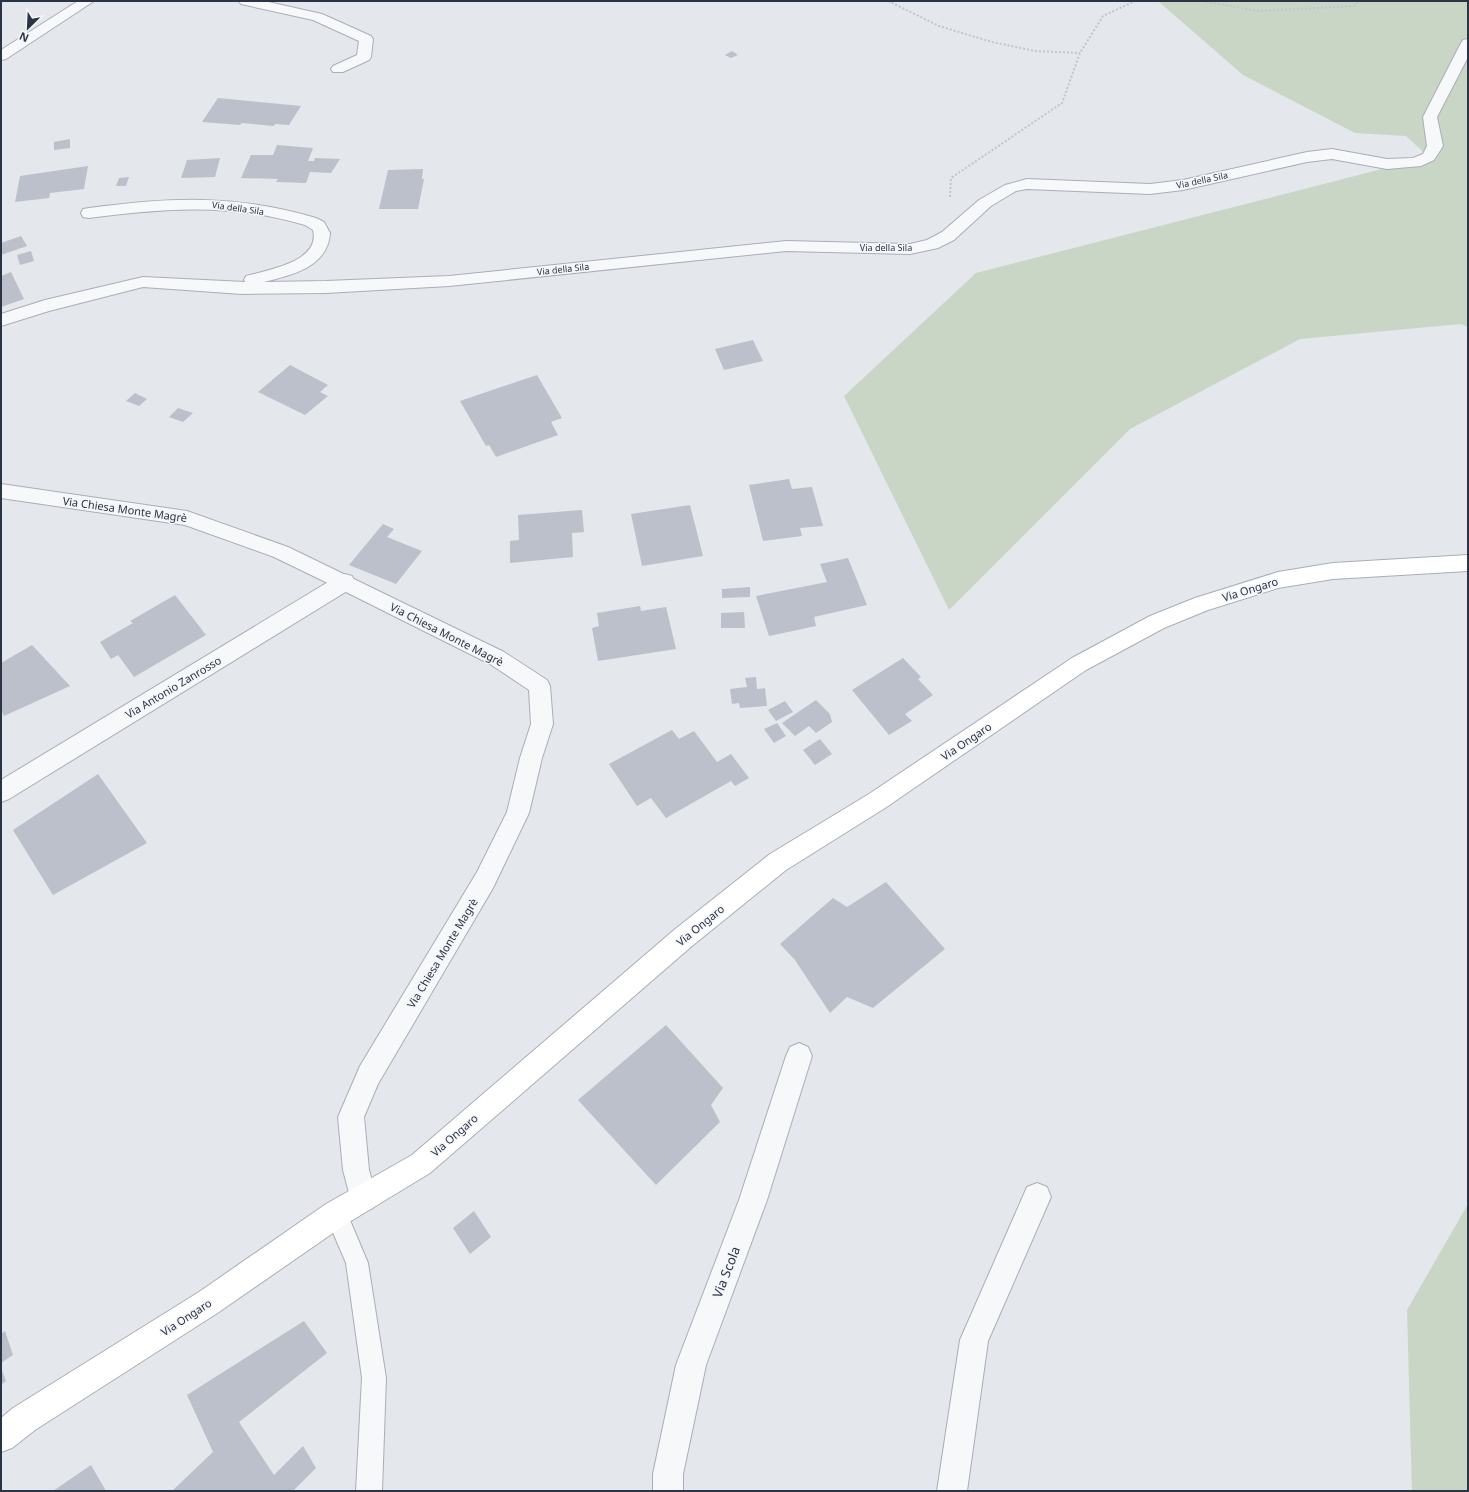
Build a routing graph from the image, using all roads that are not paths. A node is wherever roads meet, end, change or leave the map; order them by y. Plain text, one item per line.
1 (87, 1) edge
2 (246, 1) edge
3 (1468, 43) edge
4 (1, 56) edge
5 (338, 69) dead end
6 (89, 213) dead end
7 (242, 288) junction
8 (1, 320) edge
9 (1, 491) edge
10 (1468, 563) edge
11 (345, 582) junction
12 (1, 792) edge
13 (799, 1056) dead end
14 (1037, 1197) dead end
15 (363, 1198) junction
16 (336, 1214) junction
17 (1, 1437) edge
18 (369, 1491) edge
19 (668, 1491) edge
20 (952, 1491) edge

1 - 4 street
2 - 5 street
3 - 7 street, Via della Sila
6 - 7 street, Via della Sila
7 - 8 street, Via della Sila
9 - 11 street, Via Chiesa Monte Magrè
10 - 15 main road, Via Ongaro
11 - 12 street, Via Antonio Zanrosso
11 - 15 street, Via Chiesa Monte Magrè
13 - 19 street, Via Scola
14 - 20 street
15 - 16 main road, Via Ongaro
16 - 17 main road, Via Ongaro
16 - 18 lane

